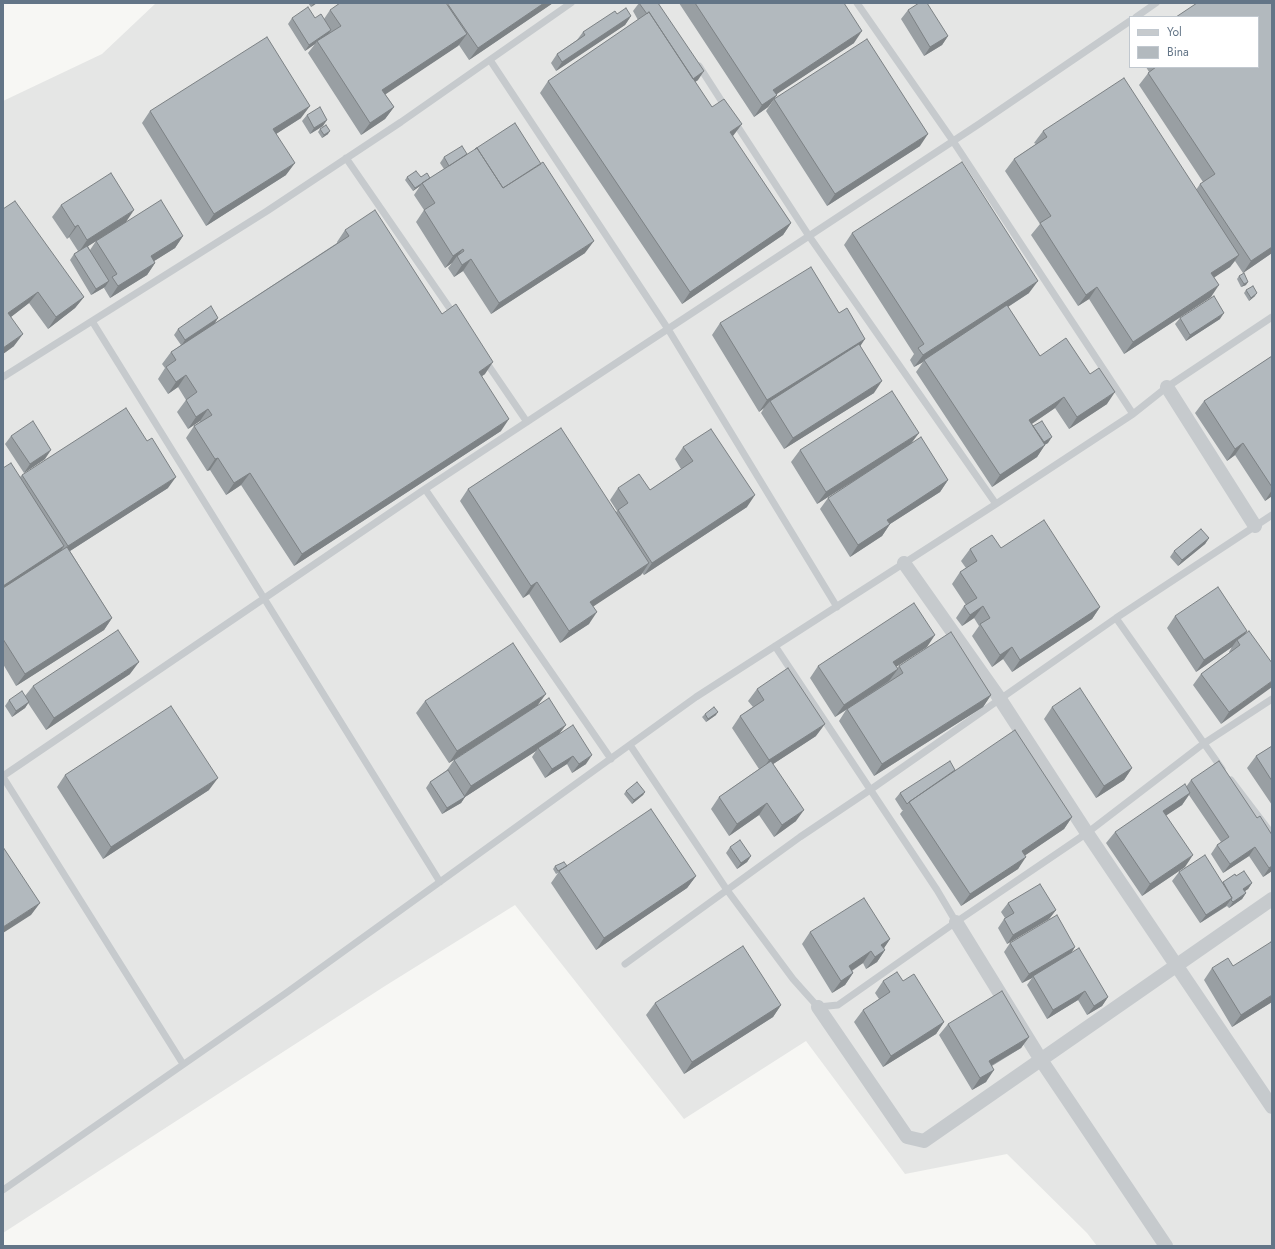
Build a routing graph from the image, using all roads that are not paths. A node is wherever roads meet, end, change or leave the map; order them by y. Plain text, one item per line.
1 (571, 3) edge
2 (857, 3) edge
3 (1156, 3) edge
4 (1137, 16) edge
5 (1129, 22) edge
6 (692, 56) edge
7 (490, 60) junction
8 (953, 141) junction
9 (346, 158) junction
10 (808, 236) junction
11 (1272, 317) edge
12 (92, 321) junction
13 (459, 323) edge
14 (668, 329) junction
15 (477, 349) edge
16 (3, 377) edge
17 (1167, 387) junction
18 (1132, 414) junction
19 (527, 422) junction
20 (424, 490) junction
21 (996, 504) junction
22 (1272, 515) edge
23 (1255, 526) junction
24 (904, 564) junction
25 (265, 598) junction
26 (837, 606) junction
27 (1116, 618) junction
28 (776, 646) junction
29 (1000, 699) junction
30 (1272, 699) edge
31 (1203, 744) junction
32 (630, 745) junction
33 (611, 759) junction
34 (3, 776) edge
35 (870, 790) junction
36 (1087, 834) junction
37 (1272, 834) edge
38 (440, 882) junction
39 (727, 890) junction
40 (1272, 899) edge
41 (956, 922) junction
42 (625, 964) dead end
43 (1176, 966) junction
44 (818, 1007) junction
45 (1041, 1060) junction
46 (183, 1064) junction
47 (1269, 1098) edge
48 (3, 1190) edge
49 (1166, 1246) edge

1 - 7 lane
2 - 8 lane
3 - 4 lane
5 - 8 lane
6 - 10 lane
7 - 9 lane
7 - 14 lane
8 - 10 lane
8 - 18 lane
9 - 12 lane
9 - 13 lane
10 - 14 lane
10 - 21 lane
11 - 17 lane
12 - 16 lane
12 - 25 lane
14 - 19 lane
14 - 26 lane
15 - 19 lane
17 - 18 lane
17 - 23 street
18 - 21 lane
19 - 20 lane
20 - 25 lane
20 - 33 lane
21 - 24 lane
22 - 23 lane
23 - 27 lane
24 - 26 lane
24 - 29 street
25 - 34 lane
25 - 38 lane
26 - 28 lane
27 - 29 lane
27 - 31 lane
28 - 32 lane
28 - 35 lane
29 - 35 lane
29 - 36 street
30 - 31 lane
31 - 36 lane
31 - 37 lane
32 - 33 lane
32 - 39 lane
33 - 38 lane
34 - 46 lane
35 - 39 lane
35 - 41 lane
36 - 41 lane
36 - 43 street
38 - 46 lane
39 - 42 lane
39 - 44 lane
40 - 43 street
41 - 44 lane
41 - 45 street
43 - 45 street
43 - 47 street
44 - 45 street
45 - 49 street
46 - 48 lane

